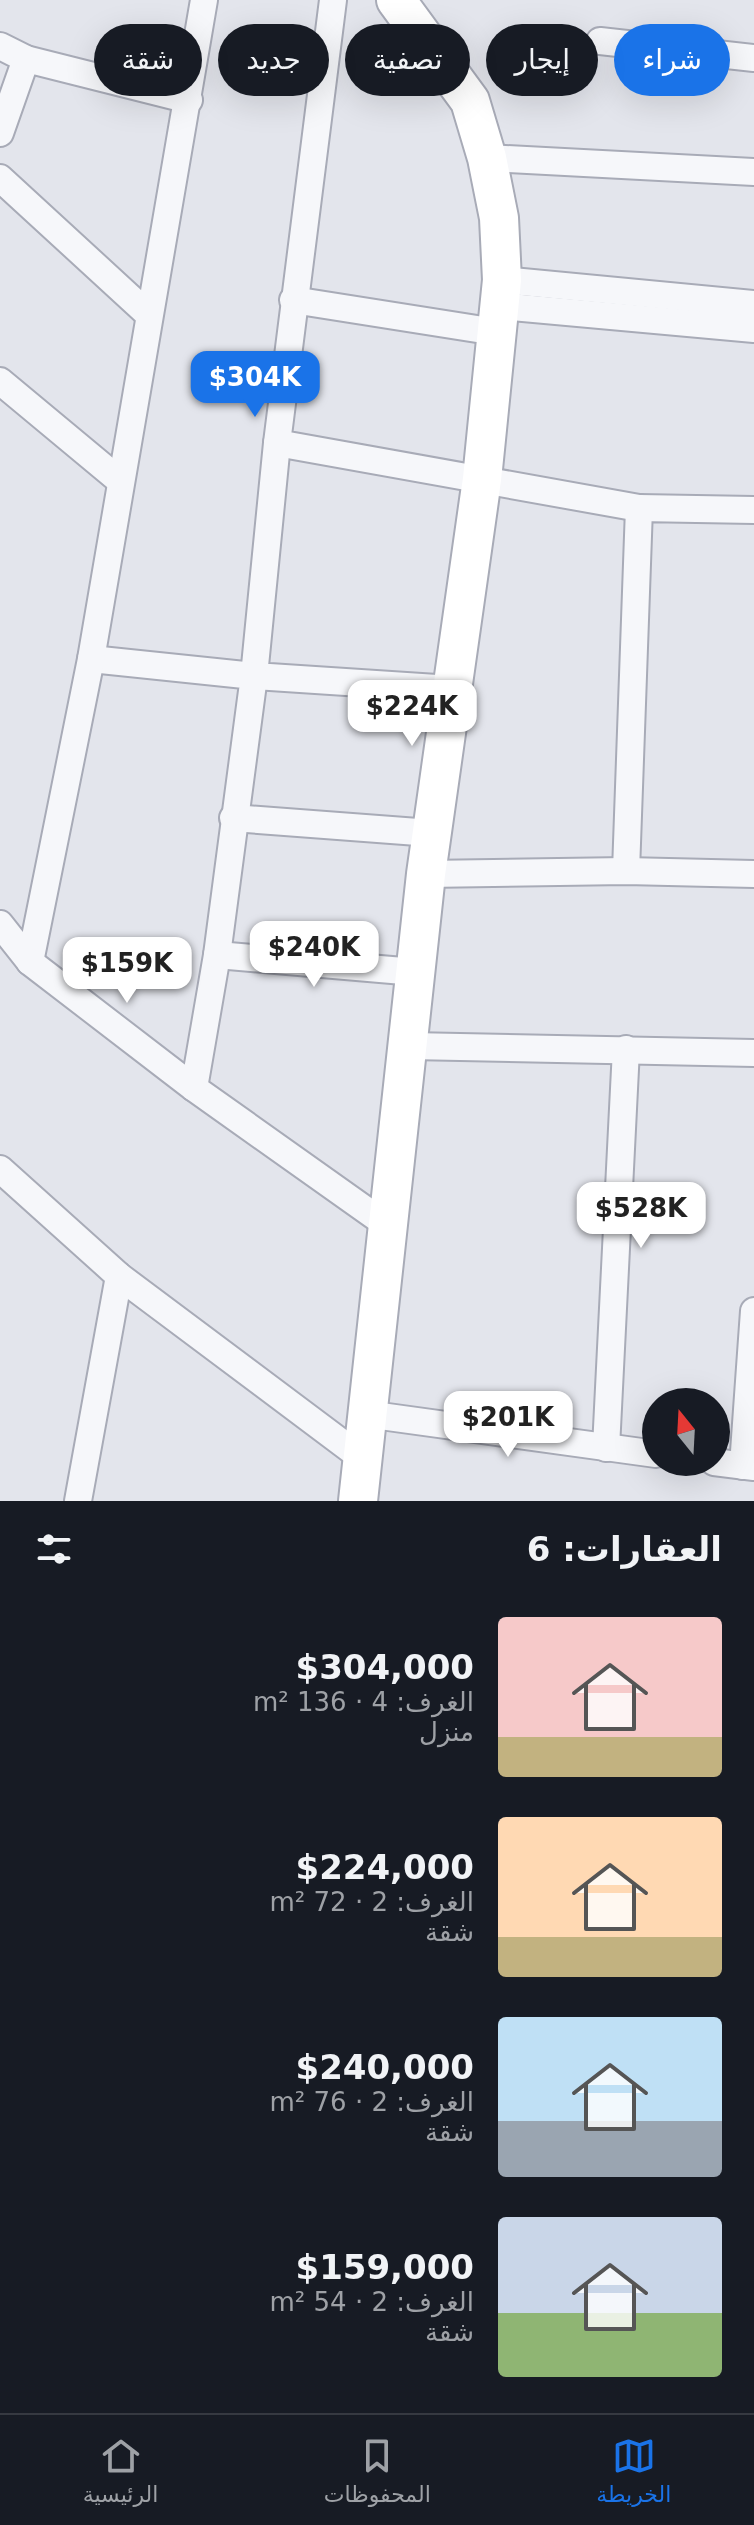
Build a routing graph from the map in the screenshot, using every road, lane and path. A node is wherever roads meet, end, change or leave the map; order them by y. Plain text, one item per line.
1 (204, 0) edge
2 (333, 0) edge
3 (396, 0) edge
4 (600, 41) dead end
5 (0, 46) edge
6 (754, 58) edge
7 (26, 59) junction
8 (189, 100) junction
9 (0, 133) edge
10 (487, 158) junction
11 (754, 172) edge
12 (0, 178) edge
13 (293, 300) junction
14 (754, 304) edge
15 (499, 306) junction
16 (149, 315) junction
17 (754, 329) edge
18 (0, 381) edge
19 (277, 443) junction
20 (482, 479) junction
21 (119, 480) junction
22 (639, 508) junction
23 (754, 510) edge
24 (91, 659) junction
25 (254, 676) junction
26 (452, 689) junction
27 (233, 818) junction
28 (431, 833) junction
29 (626, 871) junction
30 (426, 874) junction
31 (754, 874) edge
32 (0, 924) edge
33 (217, 955) junction
34 (30, 962) junction
35 (415, 972) junction
36 (410, 1046) junction
37 (626, 1049) junction
38 (754, 1053) edge
39 (194, 1088) junction
40 (0, 1169) edge
41 (387, 1225) junction
42 (119, 1276) junction
43 (754, 1311) edge
44 (366, 1414) junction
45 (606, 1448) junction
46 (642, 1452) edge
47 (362, 1458) junction
48 (748, 1467) edge
49 (78, 1501) edge
50 (358, 1501) edge

1 - 8 street
2 - 13 street
3 - 10 street
4 - 6 street
5 - 7 street
7 - 8 street
7 - 9 street
8 - 16 street
10 - 11 street
10 - 15 street
12 - 16 street
13 - 15 street
13 - 19 street
14 - 15 street
15 - 17 street
15 - 20 street
16 - 21 street
18 - 21 street
19 - 20 street
19 - 25 street
20 - 22 street
20 - 26 street
21 - 24 street
22 - 23 street
22 - 29 street
24 - 25 street
24 - 34 street
25 - 26 street
25 - 27 street
26 - 28 street
27 - 28 street
27 - 33 street
28 - 30 street
29 - 30 street
29 - 31 street
30 - 35 street
32 - 34 street
33 - 35 street
33 - 39 street
34 - 39 street
35 - 36 street
36 - 37 street
36 - 41 street
37 - 38 street
37 - 45 street
39 - 41 street
40 - 42 street
41 - 44 street
42 - 47 street
42 - 49 street
43 - 48 street
44 - 45 street
44 - 47 street
45 - 46 street
47 - 50 street

